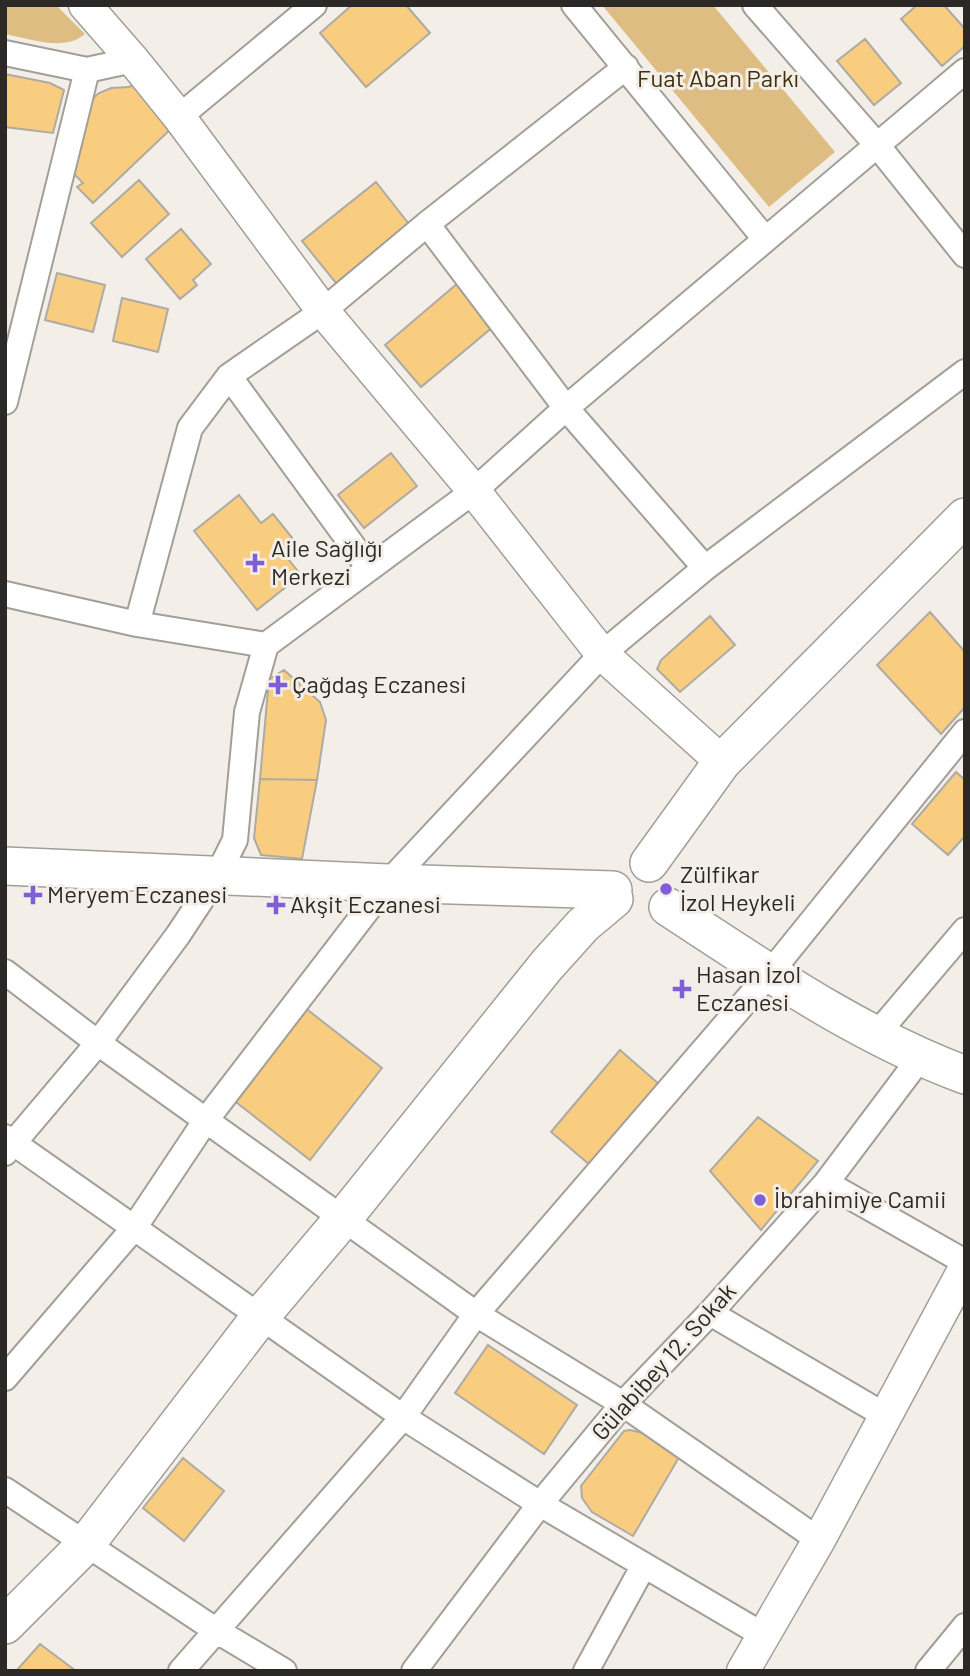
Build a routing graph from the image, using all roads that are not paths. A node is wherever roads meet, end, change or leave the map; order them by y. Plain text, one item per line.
1 (85, 5) edge
2 (314, 5) edge
3 (574, 5) edge
4 (755, 5) edge
5 (5, 53) edge
6 (133, 60) junction
7 (626, 68) junction
8 (87, 70) junction
9 (965, 71) edge
10 (179, 117) junction
11 (877, 145) junction
12 (427, 224) junction
13 (765, 239) junction
14 (965, 255) edge
15 (323, 311) junction
16 (965, 372) edge
17 (229, 376) junction
18 (5, 402) edge
19 (565, 408) junction
20 (474, 491) junction
21 (965, 517) edge
22 (369, 568) junction
23 (705, 568) junction
24 (5, 594) edge
25 (136, 624) junction
26 (266, 645) junction
27 (602, 654) junction
28 (965, 732) edge
29 (722, 762) junction
30 (649, 863) junction
31 (8, 872) edge
32 (217, 876) junction
33 (388, 884) junction
34 (614, 895) junction
35 (668, 907) junction
36 (965, 930) edge
37 (5, 972) edge
38 (770, 973) junction
39 (876, 1035) junction
40 (98, 1044) junction
41 (920, 1058) junction
42 (965, 1075) edge
43 (206, 1120) junction
44 (8, 1145) edge
45 (826, 1183) junction
46 (342, 1220) junction
47 (134, 1228) junction
48 (965, 1262) edge
49 (965, 1268) edge
50 (710, 1313) junction
51 (476, 1314) junction
52 (260, 1317) junction
53 (5, 1378) edge
54 (623, 1404) junction
55 (886, 1416) junction
56 (403, 1417) junction
57 (5, 1490) edge
58 (540, 1504) junction
59 (819, 1539) junction
60 (86, 1544) junction
61 (644, 1565) junction
62 (5, 1625) edge
63 (965, 1626) edge
64 (217, 1630) junction
65 (763, 1635) junction
66 (181, 1671) edge
67 (284, 1671) edge
68 (414, 1671) edge
69 (586, 1671) edge
70 (743, 1671) edge
71 (928, 1671) edge

1 - 6 street
2 - 10 street
3 - 7 street
4 - 11 street
5 - 8 street
6 - 8 street
6 - 10 street
7 - 12 street
7 - 13 street
8 - 18 street
9 - 11 street
10 - 15 street
11 - 13 street
11 - 14 street
12 - 15 street
12 - 19 street
13 - 19 street
15 - 17 street
15 - 20 street
16 - 23 street
17 - 22 street
17 - 25 street
19 - 20 street
19 - 23 street
20 - 22 street
20 - 27 street
21 - 29 main road
22 - 26 street
23 - 27 street
24 - 25 street
25 - 26 street
26 - 32 street
27 - 29 street
27 - 33 street
28 - 38 street
29 - 30 main road
30 - 34 main road
30 - 35 main road
31 - 32 main road
32 - 33 main road
32 - 40 street
33 - 34 main road
33 - 43 street
34 - 35 main road
34 - 46 main road
35 - 38 main road
36 - 39 street
37 - 40 street
38 - 39 main road
38 - 51 street
39 - 41 main road
40 - 43 street
40 - 44 street
41 - 42 main road
41 - 45 street, Gülabibey 12. Sokak
43 - 46 street
43 - 47 street
44 - 47 street
45 - 48 street
45 - 50 street, Gülabibey 12. Sokak
46 - 51 street
46 - 52 main road
47 - 52 street
47 - 53 street
49 - 55 street
50 - 54 street, Gülabibey 12. Sokak
50 - 55 street
51 - 54 street
51 - 56 street
52 - 56 street
52 - 60 main road
54 - 58 street, Gülabibey 12. Sokak
54 - 59 street
55 - 59 street
56 - 58 street
56 - 64 street
57 - 60 street
58 - 61 street
58 - 68 street, Gülabibey 12. Sokak
59 - 65 street
60 - 62 main road
60 - 64 street
61 - 65 street
61 - 69 street
63 - 71 street
64 - 66 street
64 - 67 street
65 - 70 street

